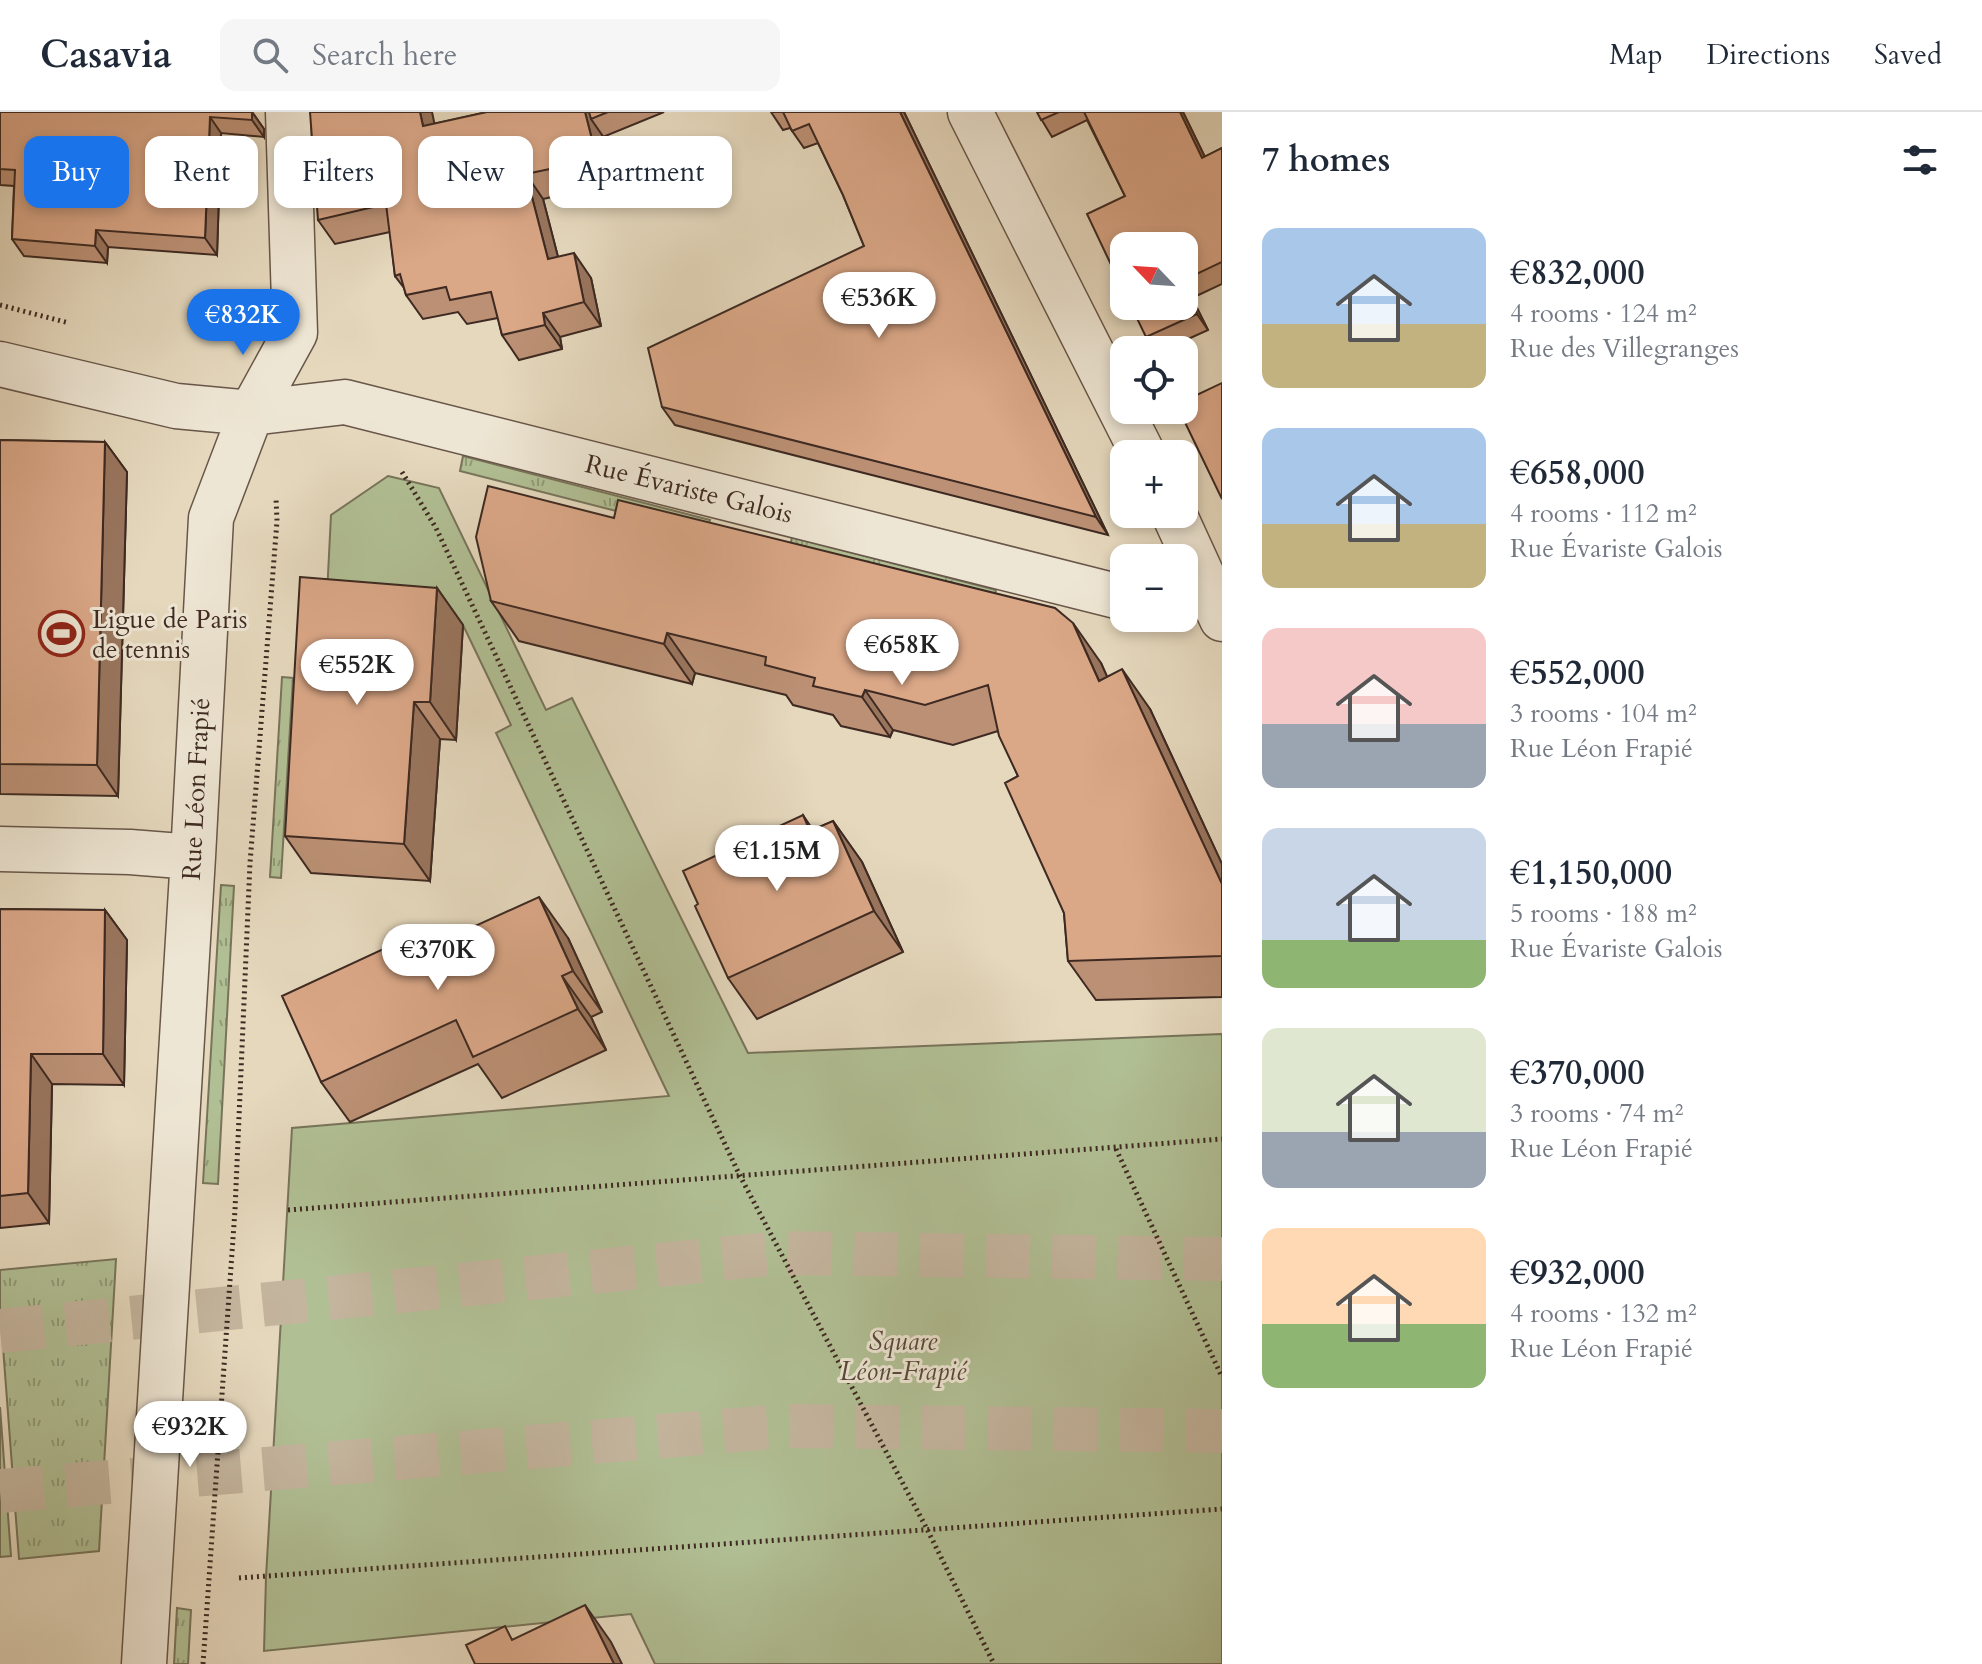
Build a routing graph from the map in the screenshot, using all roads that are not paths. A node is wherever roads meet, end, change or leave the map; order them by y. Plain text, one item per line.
1 (288, 112) edge
2 (970, 112) edge
3 (0, 364) edge
4 (251, 413) junction
5 (1136, 440) edge
6 (1180, 528) edge
7 (1110, 594) edge
8 (1198, 618) edge
9 (1222, 619) edge
10 (1222, 626) edge
11 (0, 849) edge
12 (193, 857) junction
13 (144, 1664) edge

1 - 4 street, Rue Léon Frapié
2 - 5 street
3 - 4 street, Rue Évariste Galois
4 - 7 street, Rue Évariste Galois
4 - 12 street, Rue Léon Frapié
6 - 9 street
8 - 10 street
11 - 12 street
12 - 13 street, Rue Léon Frapié

